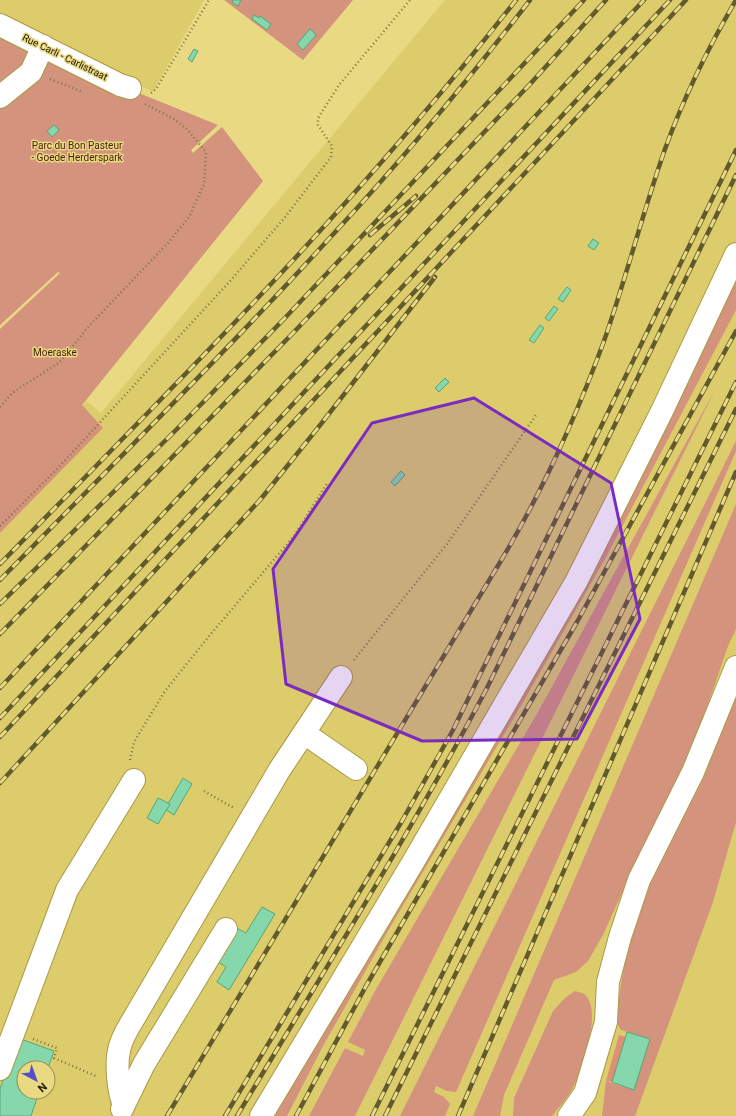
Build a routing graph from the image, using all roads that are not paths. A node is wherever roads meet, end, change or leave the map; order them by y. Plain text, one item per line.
1 (0, 26) edge
2 (44, 46) junction
3 (134, 94) road end
4 (0, 96) edge
5 (736, 254) edge
6 (736, 667) edge
7 (341, 677) road end
8 (304, 733) junction
9 (356, 768) dead end
10 (134, 780) road end
11 (226, 929) dead end
12 (0, 1069) edge
13 (122, 1110) edge
14 (261, 1116) edge
15 (569, 1116) edge

1 - 2 street, Rue Carli - Carlistraat
2 - 3 street, Rue Carli - Carlistraat
2 - 4 street
5 - 14 street
6 - 15 street
7 - 8 street
8 - 9 street
8 - 13 street
10 - 12 street
11 - 13 street

